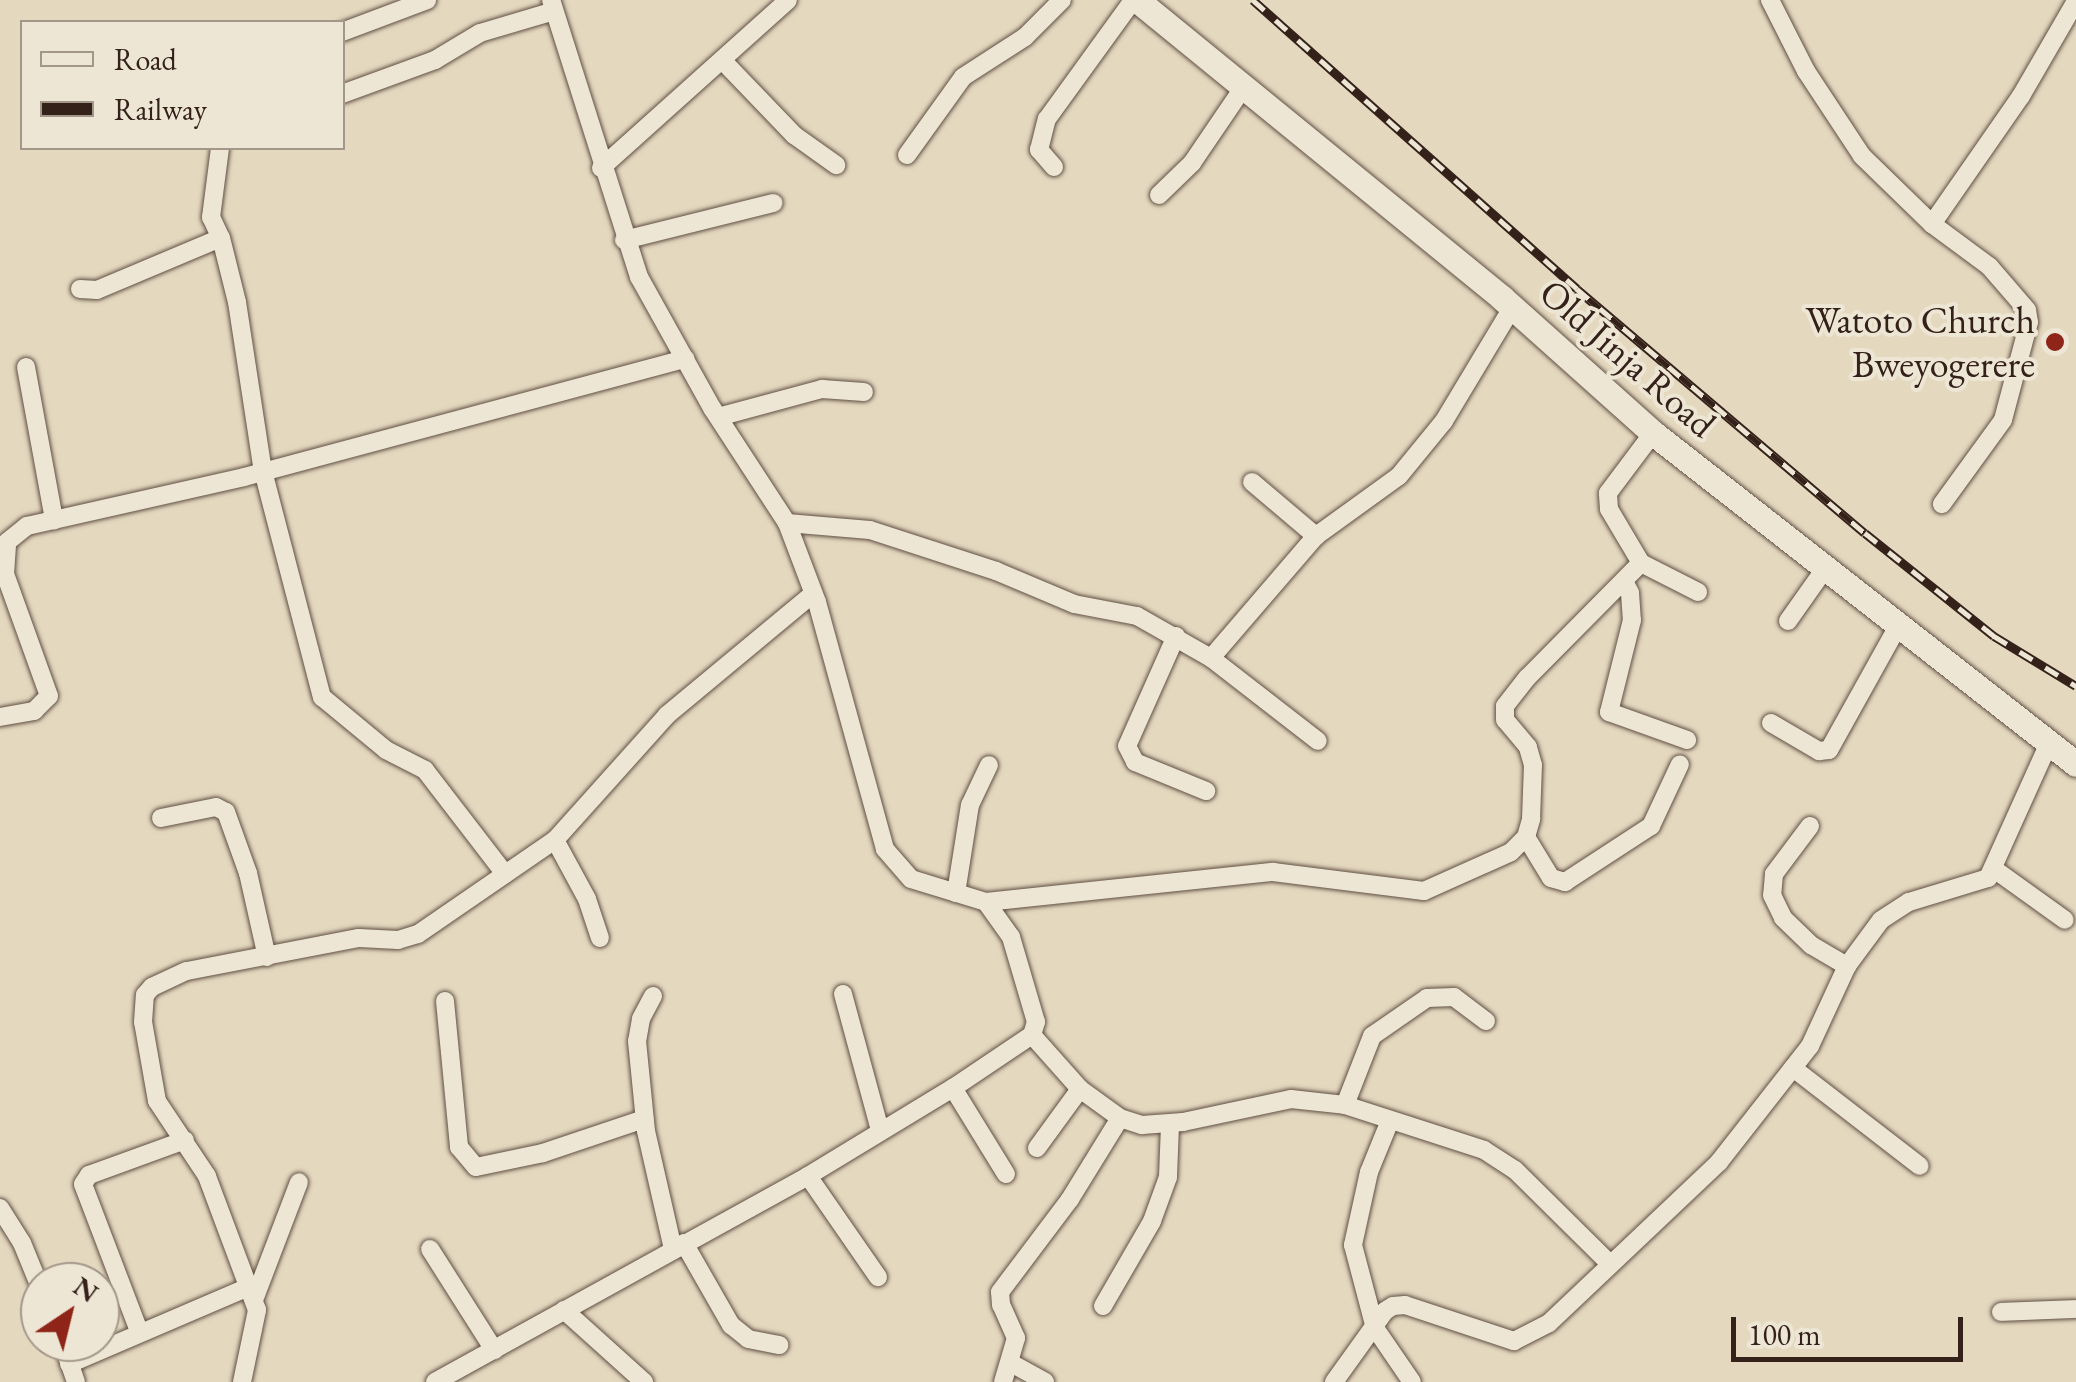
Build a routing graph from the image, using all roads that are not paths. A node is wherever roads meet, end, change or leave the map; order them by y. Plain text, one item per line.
1 (426, 0) edge
2 (788, 0) edge
3 (1062, 0) edge
4 (1135, 0) edge
5 (1770, 0) edge
6 (2076, 1) edge
7 (553, 6) edge
8 (345, 31) edge
9 (723, 61) junction
10 (1243, 88) junction
11 (345, 93) edge
12 (220, 150) edge
13 (907, 155) dead end
14 (836, 165) dead end
15 (1054, 167) dead end
16 (601, 168) junction
17 (1159, 195) dead end
18 (774, 202) dead end
19 (1932, 224) junction
20 (221, 238) junction
21 (624, 240) junction
22 (80, 289) dead end
23 (1512, 308) junction
24 (685, 359) junction
25 (26, 367) dead end
26 (864, 392) dead end
27 (718, 417) junction
28 (1652, 433) junction
29 (263, 471) junction
30 (1252, 482) dead end
31 (1942, 504) dead end
32 (54, 520) junction
33 (787, 524) junction
34 (1316, 536) junction
35 (1641, 563) junction
36 (1824, 570) junction
37 (3, 574) edge
38 (1625, 583) junction
39 (1698, 592) dead end
40 (814, 594) junction
41 (1788, 621) dead end
42 (1897, 628) junction
43 (1176, 636) junction
44 (1211, 658) junction
45 (0, 717) edge
46 (1770, 723) dead end
47 (1318, 740) dead end
48 (1687, 740) dead end
49 (2049, 743) junction
50 (1680, 764) dead end
51 (2076, 764) edge
52 (989, 766) dead end
53 (1206, 792) dead end
54 (160, 818) dead end
55 (1810, 826) dead end
56 (1526, 837) junction
57 (556, 840) junction
58 (1994, 869) junction
59 (504, 874) junction
60 (956, 893) junction
61 (986, 902) junction
62 (2066, 920) dead end
63 (600, 938) dead end
64 (267, 957) junction
65 (1848, 966) junction
66 (843, 994) dead end
67 (653, 996) dead end
68 (445, 1001) dead end
69 (1486, 1022) dead end
70 (1032, 1035) junction
71 (1793, 1068) junction
72 (953, 1088) junction
73 (1080, 1089) junction
74 (1345, 1105) junction
75 (1120, 1118) junction
76 (644, 1120) junction
77 (1389, 1123) junction
78 (1170, 1124) junction
79 (880, 1130) junction
80 (184, 1140) junction
81 (1037, 1148) dead end
82 (1920, 1166) dead end
83 (1006, 1174) dead end
84 (808, 1176) junction
85 (299, 1182) dead end
86 (0, 1208) edge
87 (679, 1246) junction
88 (430, 1249) dead end
89 (30, 1262) edge
90 (1608, 1262) junction
91 (878, 1277) dead end
92 (251, 1294) junction
93 (1103, 1306) dead end
94 (564, 1310) junction
95 (2076, 1310) edge
96 (2001, 1312) dead end
97 (1375, 1328) junction
98 (139, 1331) junction
99 (780, 1345) dead end
100 (494, 1350) junction
101 (1011, 1362) junction
102 (73, 1373) edge
103 (242, 1382) edge
104 (434, 1382) edge
105 (644, 1382) edge
106 (1003, 1382) edge
107 (1044, 1382) edge
108 (1334, 1382) edge
109 (1412, 1382) edge

1 - 8 street
2 - 9 street
3 - 13 street
4 - 10 main road, Old Jinja Road
4 - 15 street
5 - 19 street
6 - 19 street
7 - 11 street
7 - 16 street
9 - 14 street
9 - 16 street
10 - 17 street
10 - 23 main road, Old Jinja Road
12 - 20 street
16 - 21 street
18 - 21 street
19 - 31 street
20 - 22 street
20 - 29 street
21 - 24 street
23 - 28 main road, Old Jinja Road
23 - 34 street
24 - 27 street
24 - 29 street
25 - 32 street
26 - 27 street
27 - 33 street
28 - 35 street
28 - 36 main road, Old Jinja Road
29 - 32 street
29 - 59 street
30 - 34 street
32 - 37 street
33 - 40 street
33 - 43 street
34 - 44 street
35 - 38 street
35 - 39 street
36 - 41 street
36 - 42 main road, Old Jinja Road
37 - 45 street
38 - 48 street
38 - 56 street
40 - 57 street
40 - 60 street
42 - 46 street
42 - 49 main road, Old Jinja Road
43 - 44 street
43 - 53 street
44 - 47 street
49 - 51 main road, Old Jinja Road
49 - 58 street
50 - 56 street
52 - 60 street
54 - 64 street
55 - 65 street
56 - 61 street
57 - 59 street
57 - 63 street
58 - 62 street
58 - 65 street
59 - 64 street
60 - 61 street
61 - 70 street
64 - 80 street
65 - 71 street
66 - 79 street
67 - 76 street
68 - 76 street
69 - 74 street
70 - 72 street
70 - 73 street
71 - 82 street
71 - 90 street
72 - 79 street
72 - 83 street
73 - 75 street
73 - 81 street
74 - 77 street
74 - 78 street
75 - 78 street
75 - 101 street
76 - 87 street
77 - 90 street
77 - 97 street
78 - 93 street
79 - 84 street
80 - 92 street
80 - 98 street
84 - 87 street
84 - 91 street
85 - 92 street
86 - 89 street
87 - 94 street
87 - 99 street
88 - 100 street
90 - 97 street
92 - 98 street
92 - 103 street
94 - 100 street
94 - 105 street
95 - 96 street
97 - 108 street
97 - 109 street
98 - 102 street
100 - 104 street
101 - 106 street
101 - 107 street

